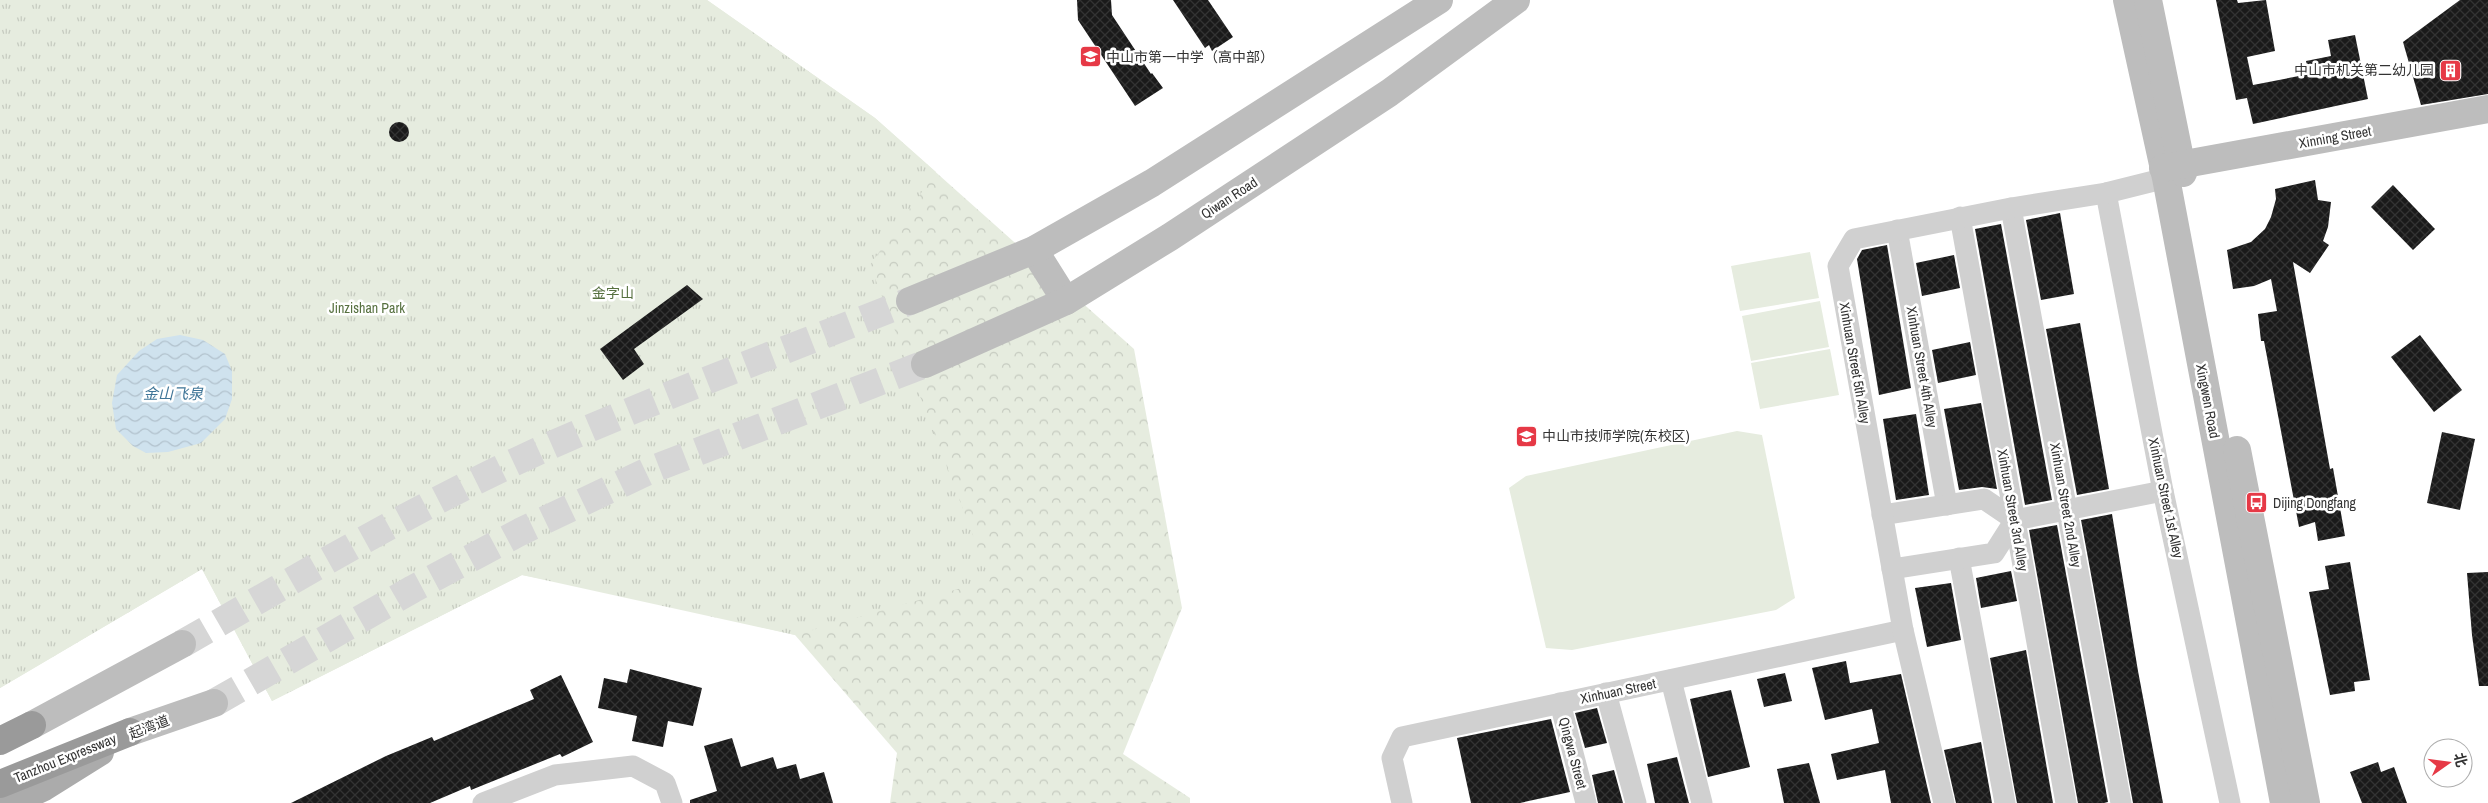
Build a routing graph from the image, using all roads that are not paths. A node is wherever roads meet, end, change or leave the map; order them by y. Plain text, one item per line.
1 (1439, 0) edge
2 (1516, 0) edge
3 (2127, 0) edge
4 (2148, 0) edge
5 (2488, 110) edge
6 (2488, 121) edge
7 (2173, 172) junction
8 (2106, 192) junction
9 (2011, 208) junction
10 (1960, 217) junction
11 (1896, 230) junction
12 (1034, 250) junction
13 (910, 301) tunnel mouth
14 (1066, 301) junction
15 (925, 364) tunnel mouth
16 (2163, 491) junction
17 (1947, 505) junction
18 (2067, 510) junction
19 (1882, 514) junction
20 (2015, 520) junction
21 (1959, 558) junction
22 (1892, 569) junction
23 (1903, 630) junction
24 (182, 644) tunnel mouth
25 (1671, 680) junction
26 (1606, 693) junction
27 (214, 703) tunnel mouth
28 (1560, 703) junction
29 (32, 725) junction
30 (0, 726) edge
31 (130, 732) junction
32 (0, 741) edge
33 (0, 784) edge
34 (10, 803) edge
35 (483, 803) edge
36 (672, 803) edge
37 (1402, 803) edge
38 (1586, 803) edge
39 (1636, 803) edge
40 (1702, 803) edge
41 (1944, 803) edge
42 (2005, 803) edge
43 (2066, 803) edge
44 (2121, 803) edge
45 (2230, 803) edge
46 (2284, 803) edge
47 (2305, 803) edge

1 - 12 main road
2 - 14 main road, Qiwan Road
3 - 7 main road, Xingwen Road
4 - 7 main road, Xingwen Road
5 - 7 main road, Xinning Street
6 - 7 main road
7 - 8 street, Xinhuan Street 5th Alley
7 - 46 main road, Xingwen Road
7 - 47 main road, Xingwen Road
8 - 9 street, Xinhuan Street 5th Alley
8 - 16 street, Xinhuan Street 1st Alley
9 - 10 street, Xinhuan Street 5th Alley
9 - 18 street, Xinhuan Street 2nd Alley
10 - 11 street, Xinhuan Street 5th Alley
10 - 20 street, Xinhuan Street 3rd Alley
11 - 17 street, Xinhuan Street 4th Alley
11 - 19 street, Xinhuan Street 5th Alley
12 - 13 main road
12 - 14 main road
14 - 15 main road, Qiwan Road
16 - 18 street
16 - 45 street, Xinhuan Street 1st Alley
17 - 19 street
17 - 20 street
18 - 20 street
18 - 44 street, Xinhuan Street 2nd Alley
19 - 22 street, Xinhuan Street 5th Alley
20 - 21 street
20 - 43 street, Xinhuan Street 3rd Alley
21 - 22 street
21 - 42 street
22 - 23 street, Xinhuan Street 5th Alley
23 - 25 street, Xinhuan Street
23 - 41 street, Xinhuan Street 5th Alley
24 - 29 main road
25 - 26 street, Xinhuan Street
25 - 40 street
26 - 28 street, Xinhuan Street
26 - 39 street
27 - 31 main road, 起湾道
28 - 37 street, Xinhuan Street
28 - 38 street, Qingwa Street
29 - 30 main road
29 - 32 highway
31 - 33 highway, Tanzhou Expressway
31 - 34 main road, 起湾道
35 - 36 street

